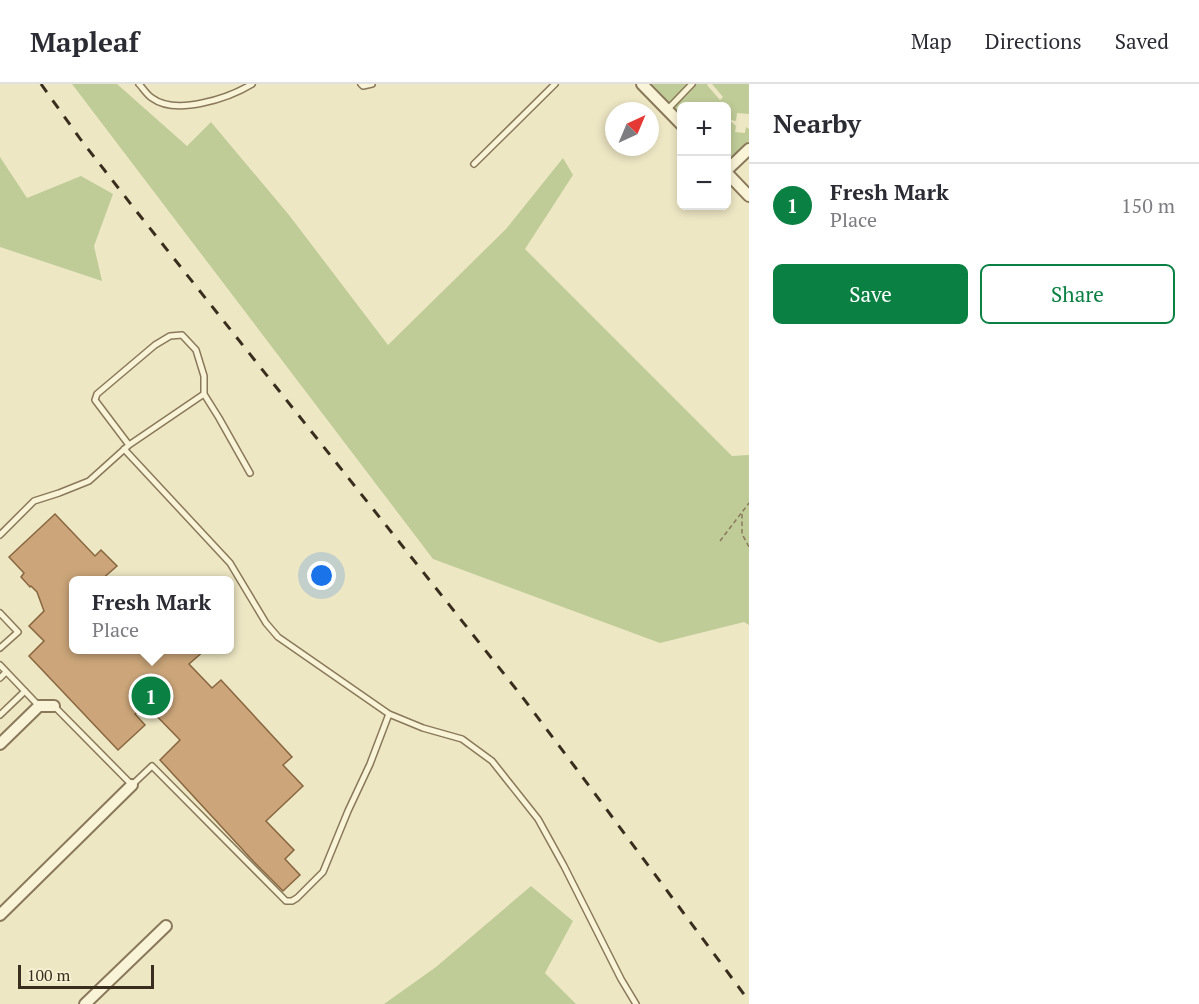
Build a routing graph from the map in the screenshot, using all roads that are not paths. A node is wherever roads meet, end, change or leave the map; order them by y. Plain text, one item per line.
1 (139, 84) edge
2 (252, 84) edge
3 (361, 84) edge
4 (372, 84) edge
5 (555, 84) edge
6 (642, 84) edge
7 (692, 84) edge
8 (667, 110) junction
9 (677, 121) edge
10 (749, 149) edge
11 (474, 164) dead end
12 (731, 167) edge
13 (731, 177) edge
14 (749, 196) edge
15 (204, 394) junction
16 (127, 447) junction
17 (250, 473) dead end
18 (0, 535) edge
19 (0, 613) edge
20 (0, 648) edge
21 (0, 664) edge
22 (6, 672) junction
23 (0, 678) edge
24 (25, 691) junction
25 (39, 706) junction
26 (54, 706) joint
27 (389, 714) junction
28 (0, 715) edge
29 (0, 744) edge
30 (132, 785) junction
31 (0, 915) edge
32 (166, 926) dead end
33 (85, 1004) edge
34 (636, 1004) edge

1 - 2 lane
3 - 4 lane
5 - 11 lane
6 - 8 street
7 - 8 lane
8 - 9 street
10 - 12 street
13 - 14 street
15 - 16 lane
15 - 16 lane
15 - 17 lane
16 - 18 lane
16 - 27 lane
19 - 20 lane
21 - 22 lane
22 - 23 lane
22 - 24 lane
24 - 25 lane
24 - 28 lane
25 - 26 street
25 - 29 street
26 - 30 lane
27 - 30 lane
27 - 34 lane
30 - 31 street
32 - 33 street

